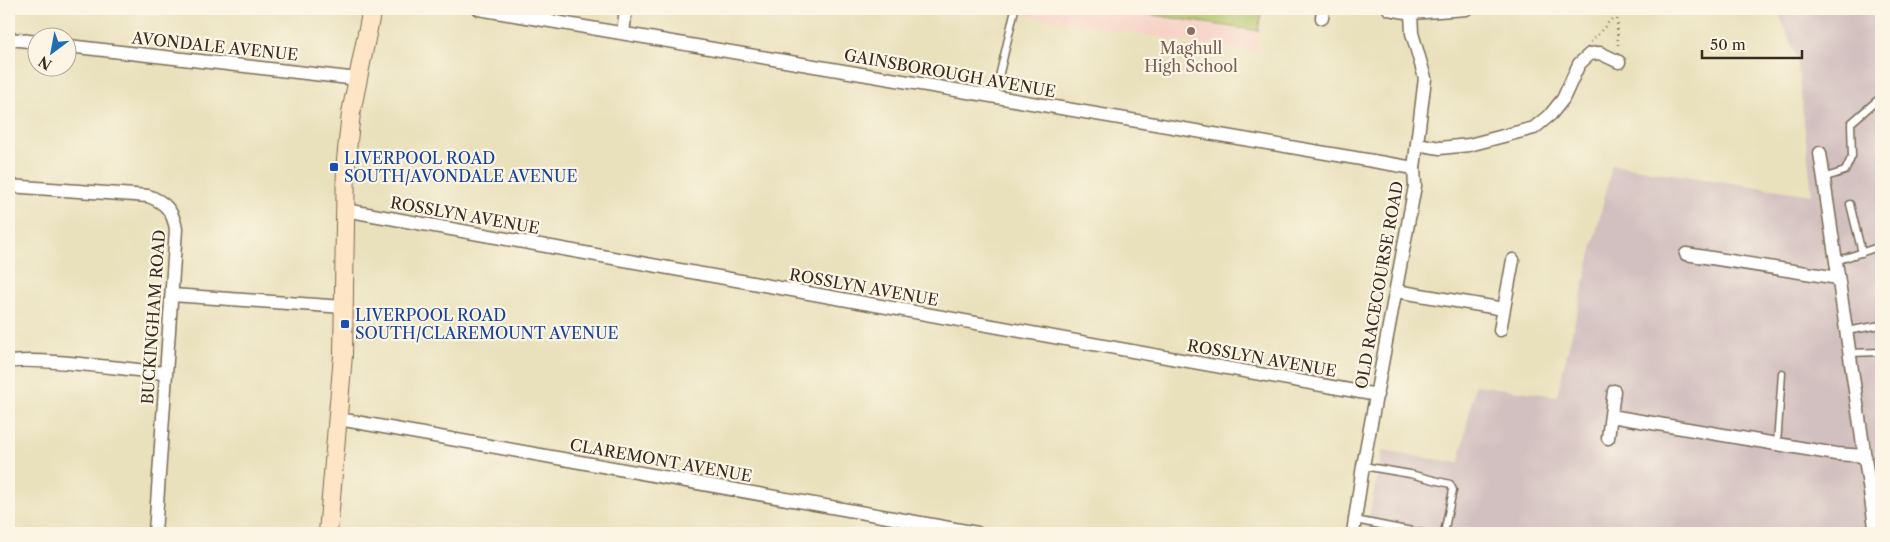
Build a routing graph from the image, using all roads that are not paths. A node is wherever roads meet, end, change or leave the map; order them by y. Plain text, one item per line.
1 (372, 9) edge
2 (480, 9) edge
3 (626, 9) edge
4 (1015, 9) edge
5 (1389, 9) edge
6 (1466, 9) edge
7 (1411, 13) junction
8 (623, 33) junction
9 (9, 39) edge
10 (28, 41) edge
11 (78, 47) edge
12 (1619, 62) road end
13 (358, 79) junction
14 (1881, 97) edge
15 (994, 98) junction
16 (1417, 144) junction
17 (1820, 153) dead end
18 (1414, 168) junction
19 (1823, 178) junction
20 (9, 186) edge
21 (1850, 204) dead end
22 (345, 210) junction
23 (1881, 246) edge
24 (1862, 253) junction
25 (1686, 254) dead end
26 (1513, 260) dead end
27 (1836, 262) junction
28 (1838, 278) junction
29 (1396, 291) junction
30 (172, 295) junction
31 (344, 307) junction
32 (1504, 309) junction
33 (1881, 325) edge
34 (1500, 330) dead end
35 (1846, 331) junction
36 (1881, 352) edge
37 (1849, 353) junction
38 (9, 363) edge
39 (166, 373) junction
40 (1782, 373) dead end
41 (1614, 391) dead end
42 (1377, 396) junction
43 (1611, 416) junction
44 (338, 419) junction
45 (1608, 438) dead end
46 (1777, 444) junction
47 (1865, 456) junction
48 (1363, 466) junction
49 (1355, 520) junction
50 (155, 533) edge
51 (328, 533) edge
52 (977, 533) edge
53 (1353, 533) edge
54 (1422, 533) edge
55 (1444, 533) edge
56 (1876, 533) edge

1 - 13 street
2 - 8 street, GAINSBOROUGH AVENUE
3 - 8 street
4 - 15 lane
5 - 7 street
6 - 7 street
7 - 16 street, OLD RACECOURSE ROAD
8 - 15 street, GAINSBOROUGH AVENUE
9 - 10 street
11 - 13 street, AVONDALE AVENUE
12 - 16 street
13 - 22 street
14 - 19 lane
15 - 18 street, GAINSBOROUGH AVENUE
16 - 18 street, OLD RACECOURSE ROAD
17 - 19 street
18 - 29 street, OLD RACECOURSE ROAD
19 - 27 street
20 - 30 street, BUCKINGHAM ROAD
21 - 24 lane
22 - 31 street
22 - 42 street, ROSSLYN AVENUE
23 - 24 lane
24 - 27 lane
25 - 28 street
26 - 32 street
27 - 28 street
28 - 35 street
29 - 32 street
29 - 42 street, OLD RACECOURSE ROAD
30 - 31 street
30 - 39 street, BUCKINGHAM ROAD
31 - 44 street
32 - 34 street
33 - 35 lane
35 - 37 street
36 - 37 lane
37 - 47 street
38 - 39 street
39 - 50 street, BUCKINGHAM ROAD
40 - 46 lane
41 - 43 street
42 - 48 street, OLD RACECOURSE ROAD
43 - 45 street
43 - 46 street
44 - 51 street
44 - 52 street, CLAREMONT AVENUE
46 - 47 street
47 - 56 street
48 - 49 street, OLD RACECOURSE ROAD
48 - 55 lane
49 - 53 street, OLD RACECOURSE ROAD
49 - 54 lane

